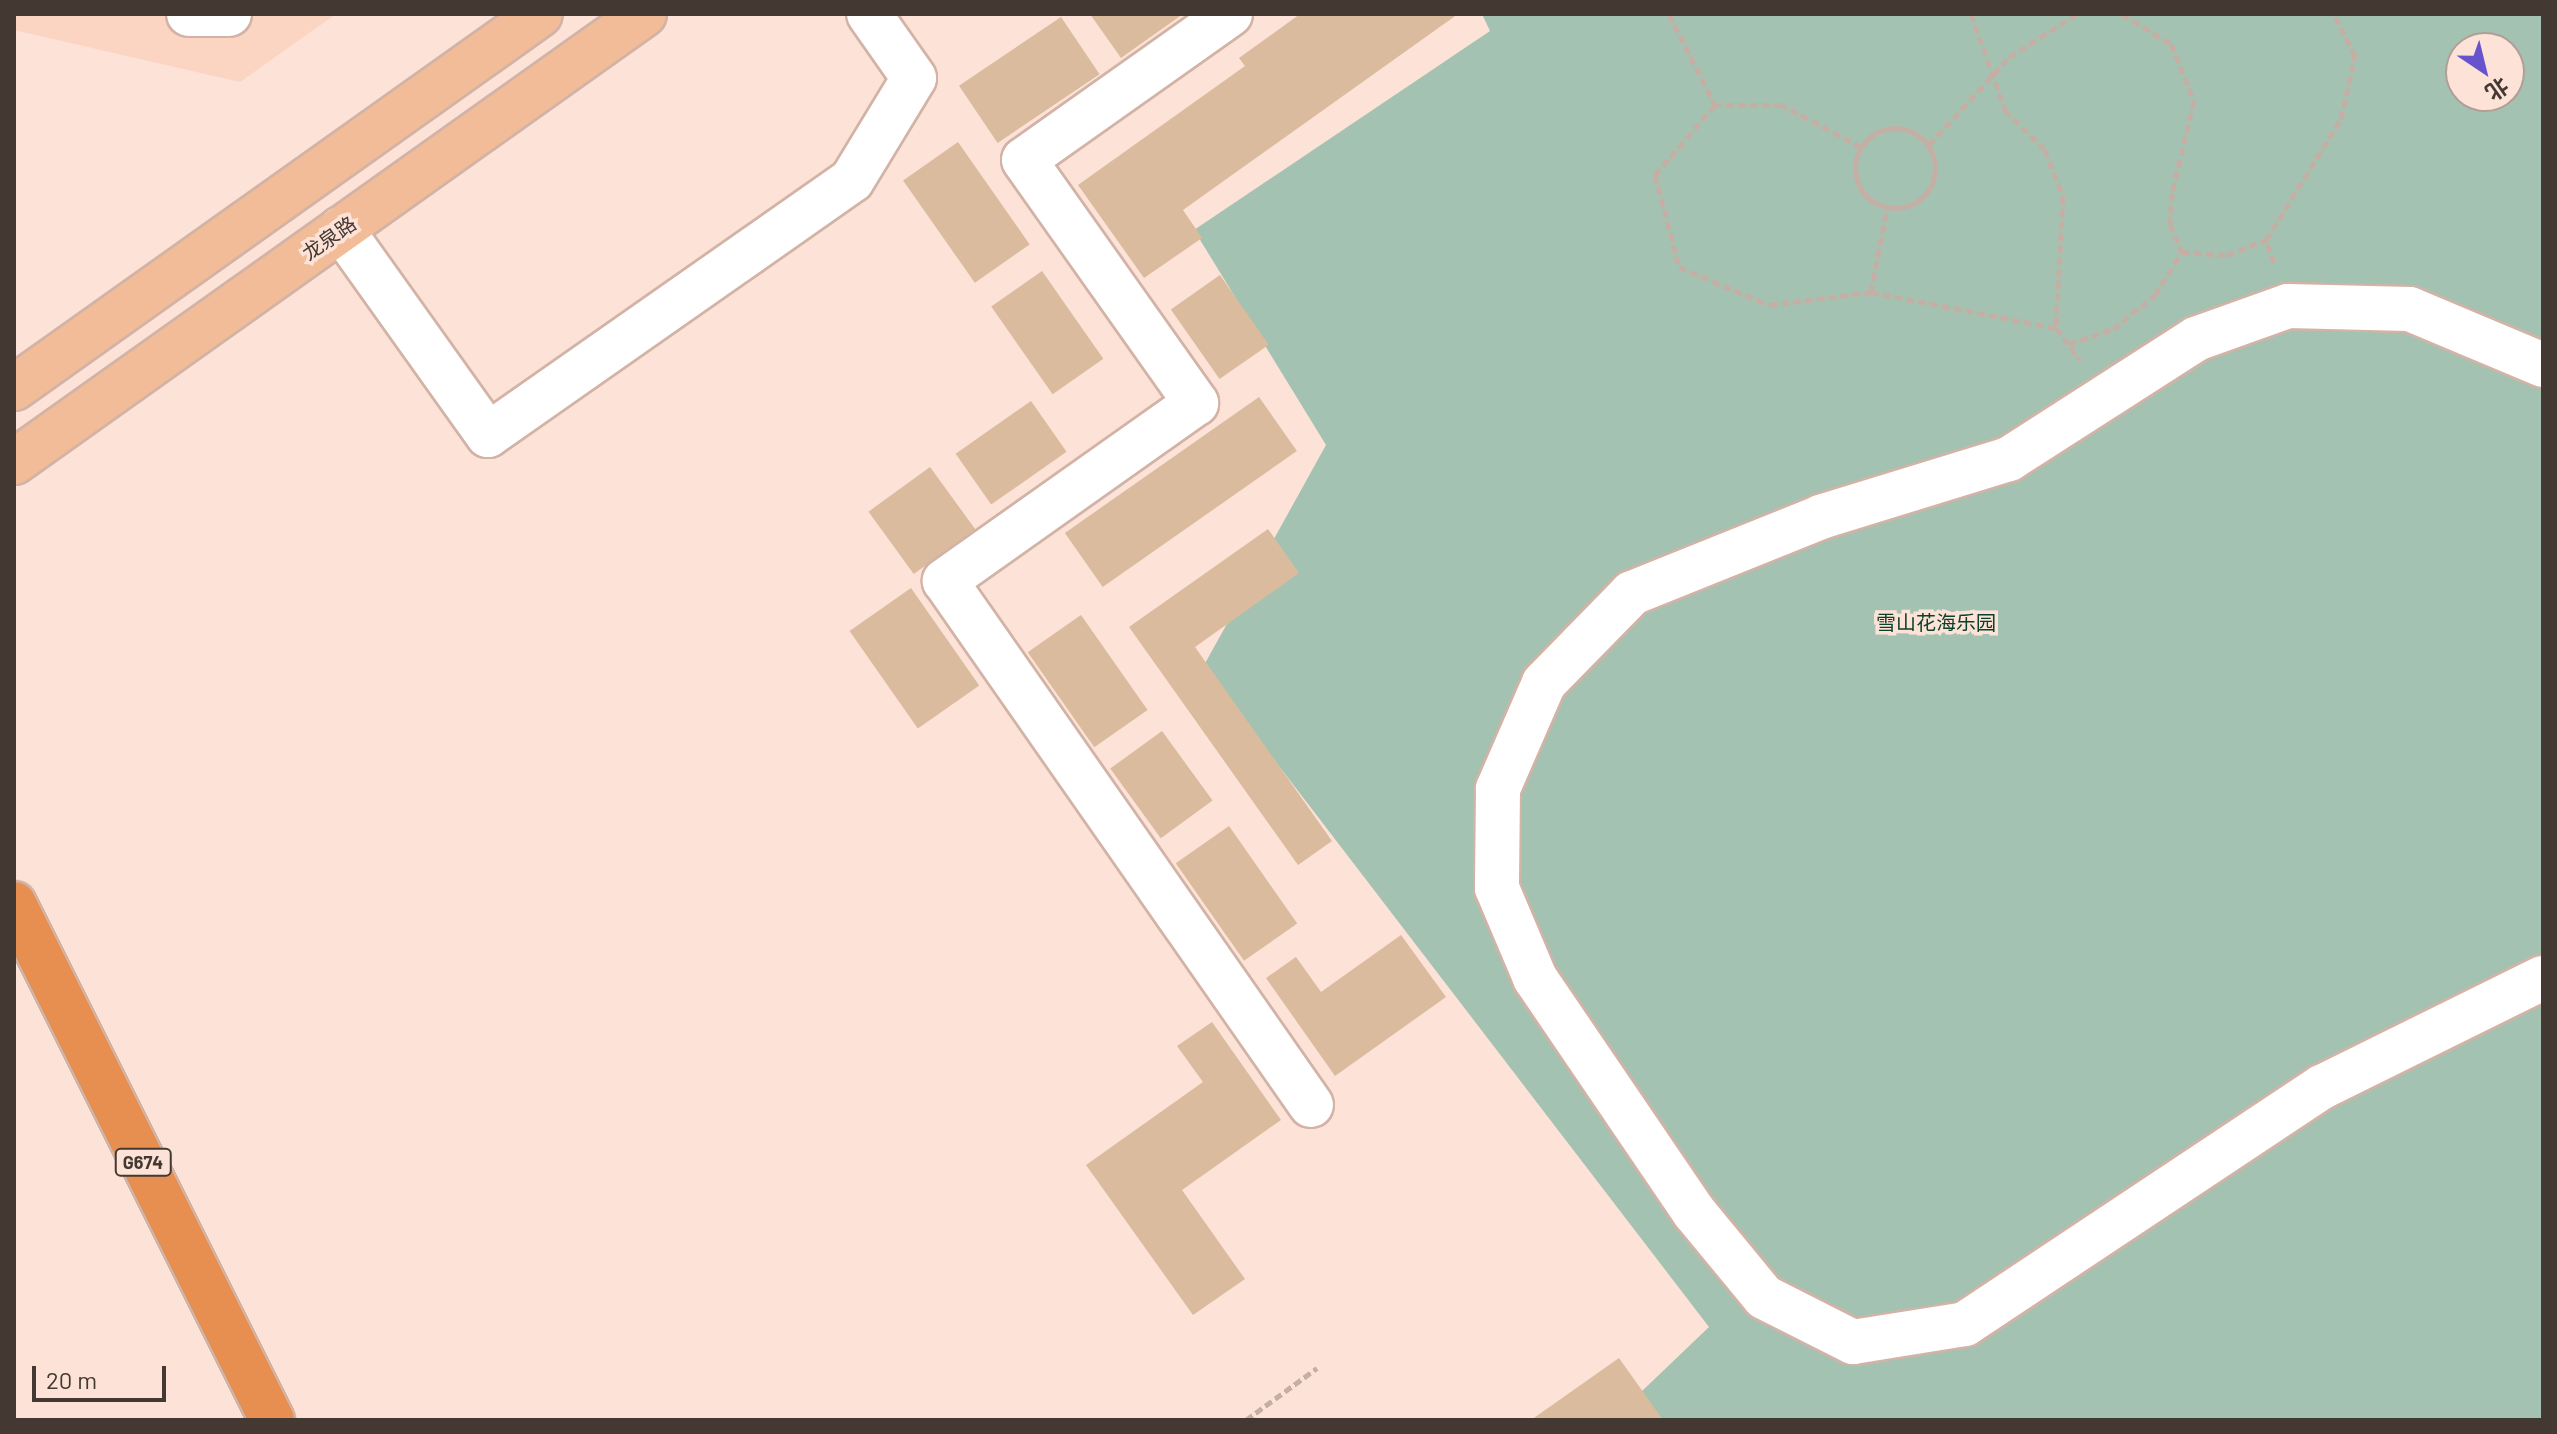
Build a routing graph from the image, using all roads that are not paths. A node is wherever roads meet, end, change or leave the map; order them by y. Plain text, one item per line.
1 (189, 14) edge
2 (229, 14) edge
3 (540, 14) edge
4 (644, 14) edge
5 (869, 14) edge
6 (1230, 14) edge
7 (341, 229) junction
8 (2543, 365) edge
9 (14, 388) edge
10 (14, 462) edge
11 (14, 904) edge
12 (2543, 978) edge
13 (1311, 1105) dead end
14 (272, 1420) edge

1 - 2 street
3 - 9 main road
4 - 7 main road, 龙泉路
5 - 7 street
6 - 13 street
7 - 10 main road, 龙泉路
8 - 12 street
11 - 14 highway, G674

